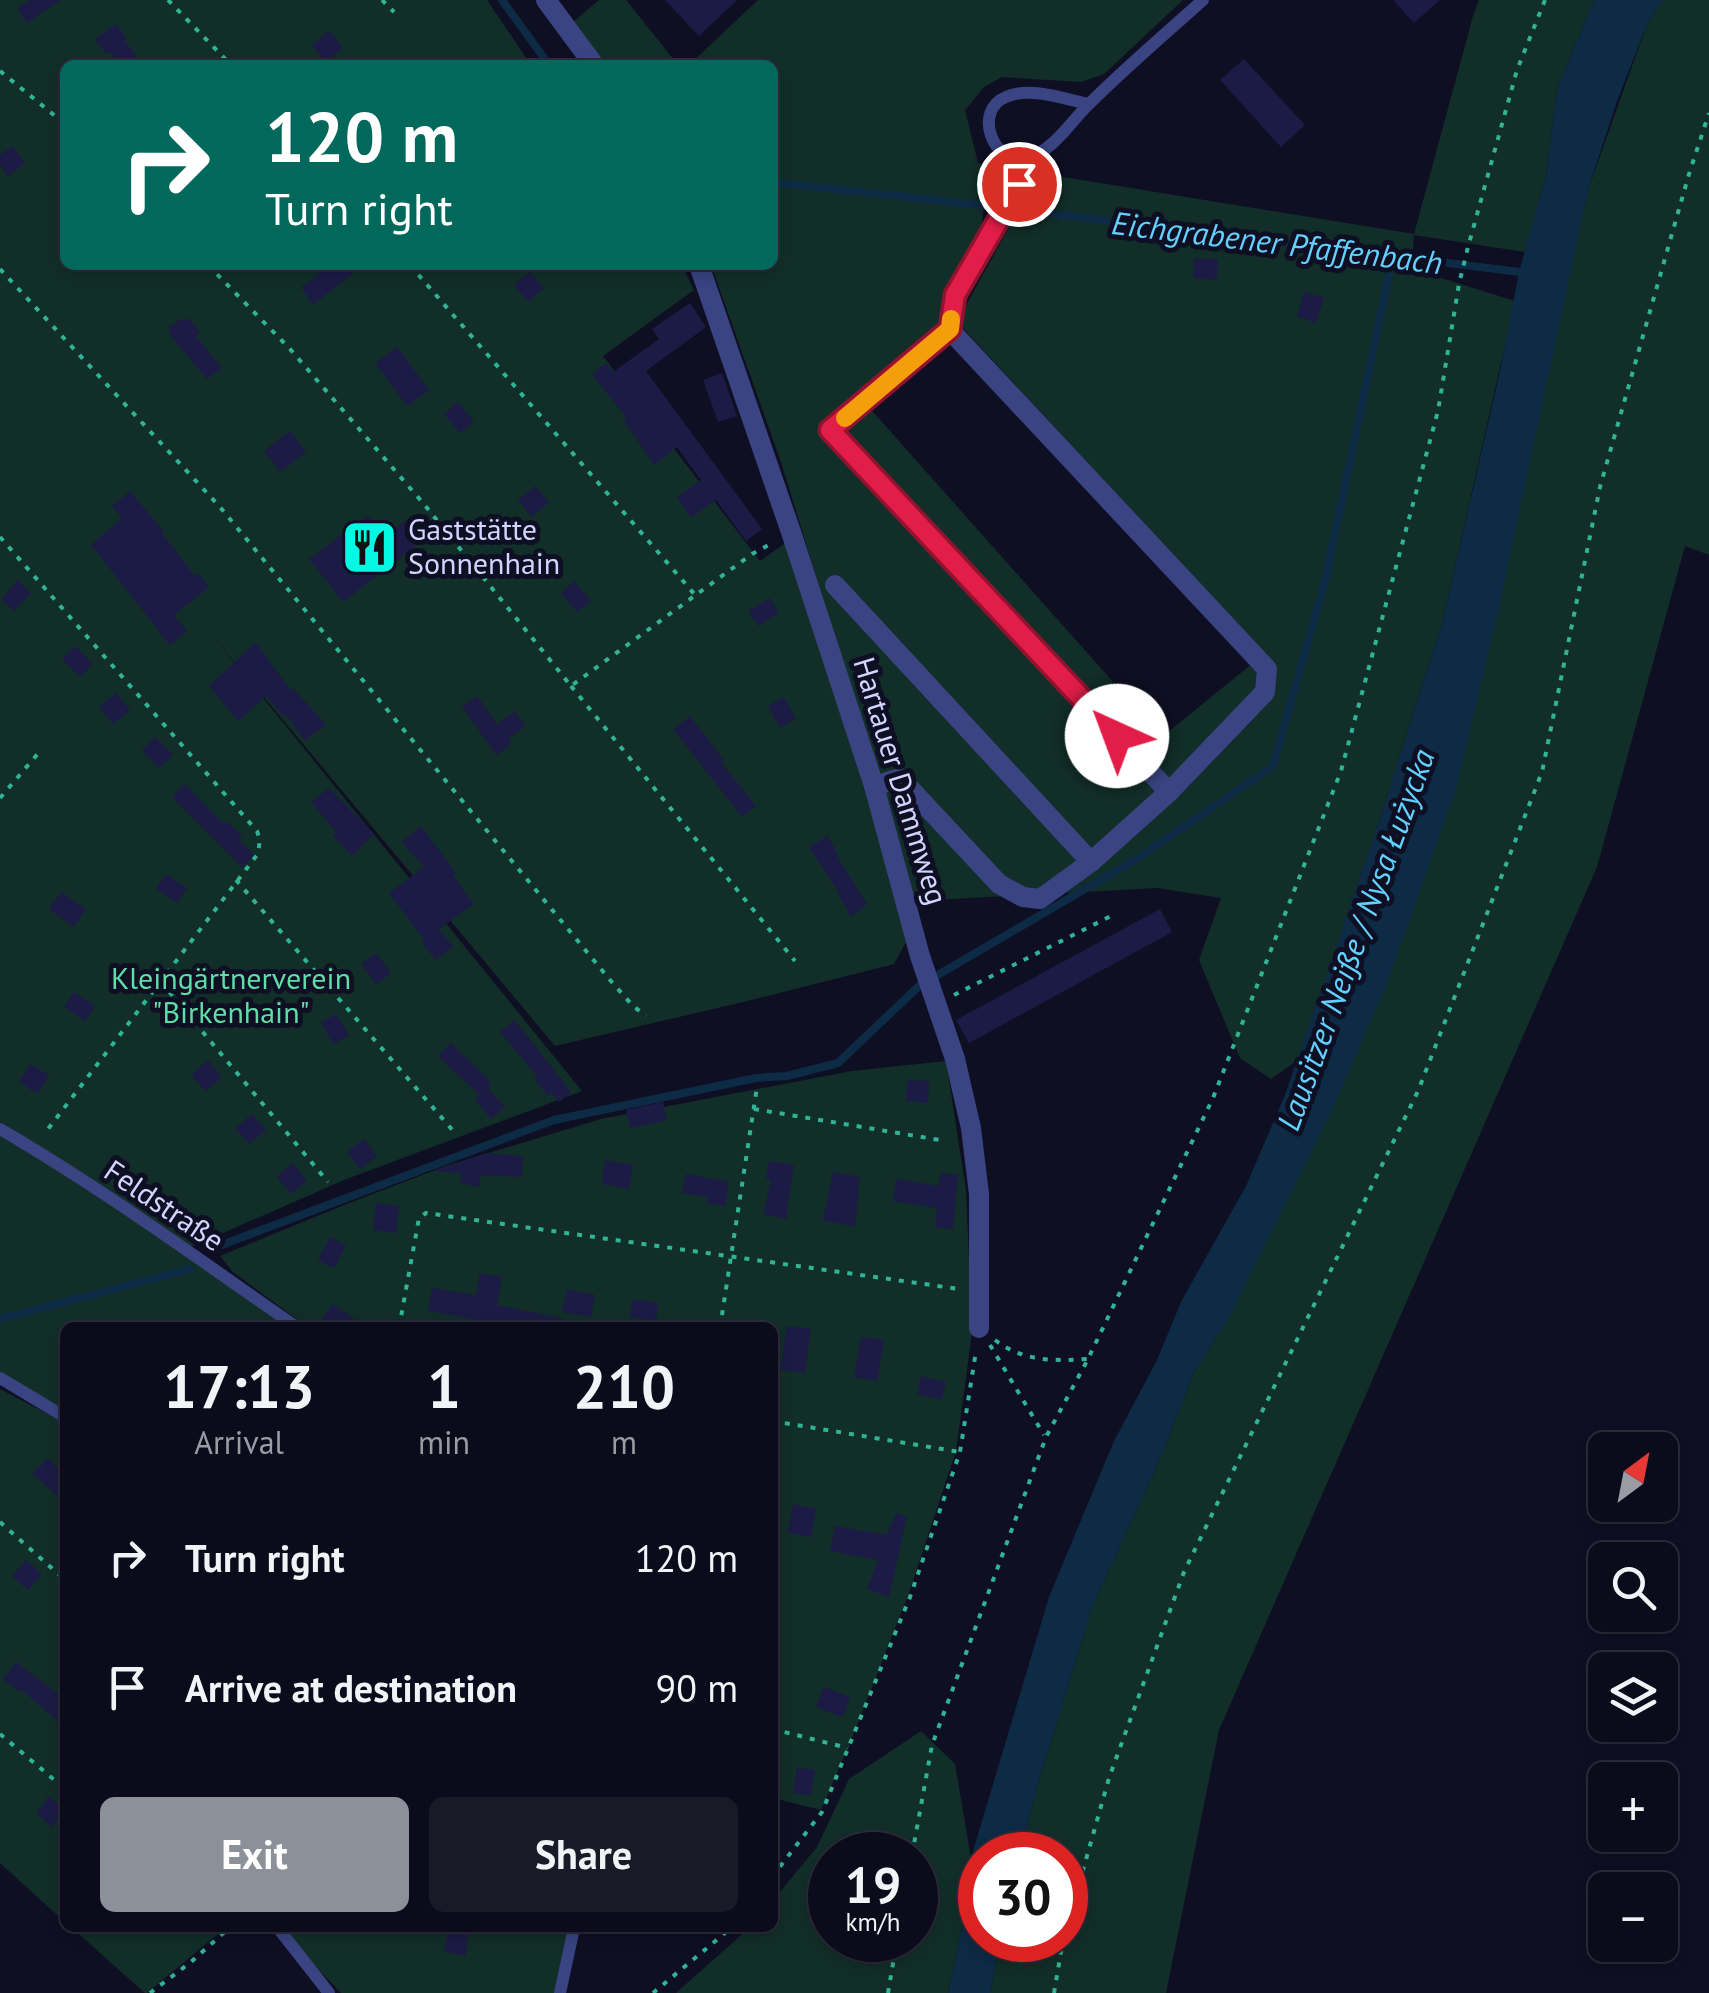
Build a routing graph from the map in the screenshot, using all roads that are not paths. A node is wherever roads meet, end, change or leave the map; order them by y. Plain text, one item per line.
1 (546, 0) edge
2 (1202, 0) edge
3 (590, 60) edge
4 (1089, 104) junction
5 (1019, 184) dead end
6 (701, 270) edge
7 (950, 329) junction
8 (835, 585) dead end
9 (874, 786) junction
10 (1169, 792) junction
11 (1090, 862) junction
12 (0, 1129) edge
13 (289, 1322) edge
14 (979, 1328) road end
15 (0, 1378) edge
16 (60, 1415) edge
17 (281, 1932) edge
18 (573, 1932) edge
19 (329, 1993) edge
20 (560, 1993) edge

1 - 3 street
2 - 4 lane
4 - 4 lane
5 - 7 street
6 - 9 street, Hartauer Dammweg
7 - 10 street
7 - 10 street
8 - 11 street
9 - 11 street
9 - 14 street, Hartauer Dammweg
10 - 11 street
12 - 13 lane, Feldstraße
15 - 16 lane
17 - 19 lane
18 - 20 lane

